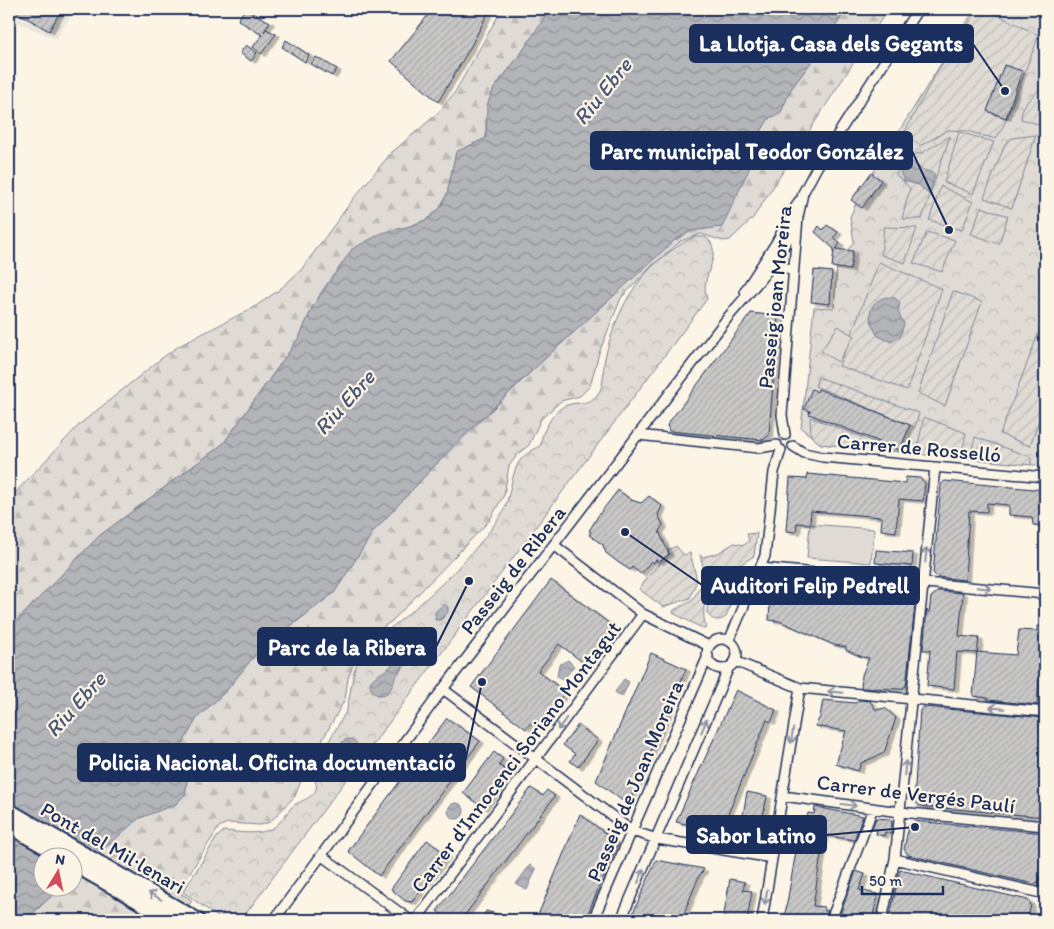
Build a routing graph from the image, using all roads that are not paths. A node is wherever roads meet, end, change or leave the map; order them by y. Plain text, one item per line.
1 (918, 9) edge
2 (803, 193) junction
3 (798, 217) junction
4 (773, 265) junction
5 (793, 272) junction
6 (729, 316) junction
7 (638, 435) junction
8 (784, 435) junction
9 (793, 446) junction
10 (779, 448) junction
11 (935, 468) junction
12 (1045, 477) edge
13 (554, 545) junction
14 (761, 568) junction
15 (923, 582) junction
16 (1045, 594) edge
17 (643, 614) junction
18 (729, 641) junction
19 (709, 646) junction
20 (708, 656) junction
21 (732, 664) junction
22 (800, 688) junction
23 (443, 689) junction
24 (912, 700) junction
25 (1045, 712) edge
26 (536, 760) junction
27 (783, 796) junction
28 (873, 808) junction
29 (9, 811) edge
30 (900, 812) junction
31 (9, 826) edge
32 (1045, 826) edge
33 (632, 831) junction
34 (657, 839) junction
35 (44, 846) edge
36 (322, 856) junction
37 (772, 858) junction
38 (895, 859) junction
39 (82, 869) edge
40 (1045, 894) edge
41 (1045, 913) edge
42 (172, 920) edge
43 (197, 920) edge
44 (274, 920) edge
45 (410, 920) edge
46 (416, 920) edge
47 (593, 920) edge
48 (621, 920) edge
49 (762, 920) edge
50 (832, 920) edge
51 (882, 920) edge
52 (1043, 920) edge

1 - 2 street, Passeig joan Moreira
2 - 3 street, Passeig joan Moreira
2 - 6 street
3 - 4 street
3 - 5 street, Passeig joan Moreira
4 - 5 street
4 - 6 street
5 - 8 street, Passeig joan Moreira
6 - 7 street, Passeig de Ribera
7 - 10 street
7 - 13 street, Passeig de Ribera
8 - 9 street
8 - 10 street
9 - 10 street
9 - 11 street, Carrer de Rosselló
10 - 14 street
11 - 12 street, Carrer de Rosselló
15 -> 11 street
13 - 17 street
13 - 23 street, Passeig de Ribera
14 - 15 street
14 - 18 street
15 -> 16 street
15 - 24 street
17 - 19 street
17 -> 26 street, Carrer d'Innocenci Soriano Montagut
18 - 19 street
18 - 21 street
19 - 20 street
20 - 21 street
20 - 33 street, Passeig de Joan Moreira
21 - 22 street
34 -> 21 street, Passeig de Joan Moreira
24 -> 22 street
22 -> 27 street
23 - 26 street
23 - 36 street, Passeig de Ribera
25 -> 24 street
30 -> 24 street
26 - 33 street
26 - 46 street, Carrer d'Innocenci Soriano Montagut
27 -> 28 street, Carrer de Vergés Paulí
27 - 37 street
28 - 30 street, Carrer de Vergés Paulí
28 - 50 street
43 -> 29 main road, Pont del Mil·lenari
30 - 32 street, Carrer de Vergés Paulí
30 - 38 street
31 - 35 main road, Pont del Mil·lenari
33 - 34 street
33 - 47 street, Passeig de Joan Moreira
34 - 37 street
48 -> 34 street, Passeig de Joan Moreira
36 - 44 street, Passeig de Ribera
36 - 45 street
37 -> 49 street
38 - 40 street
38 - 51 street
39 - 42 main road, Pont del Mil·lenari
41 - 52 street

